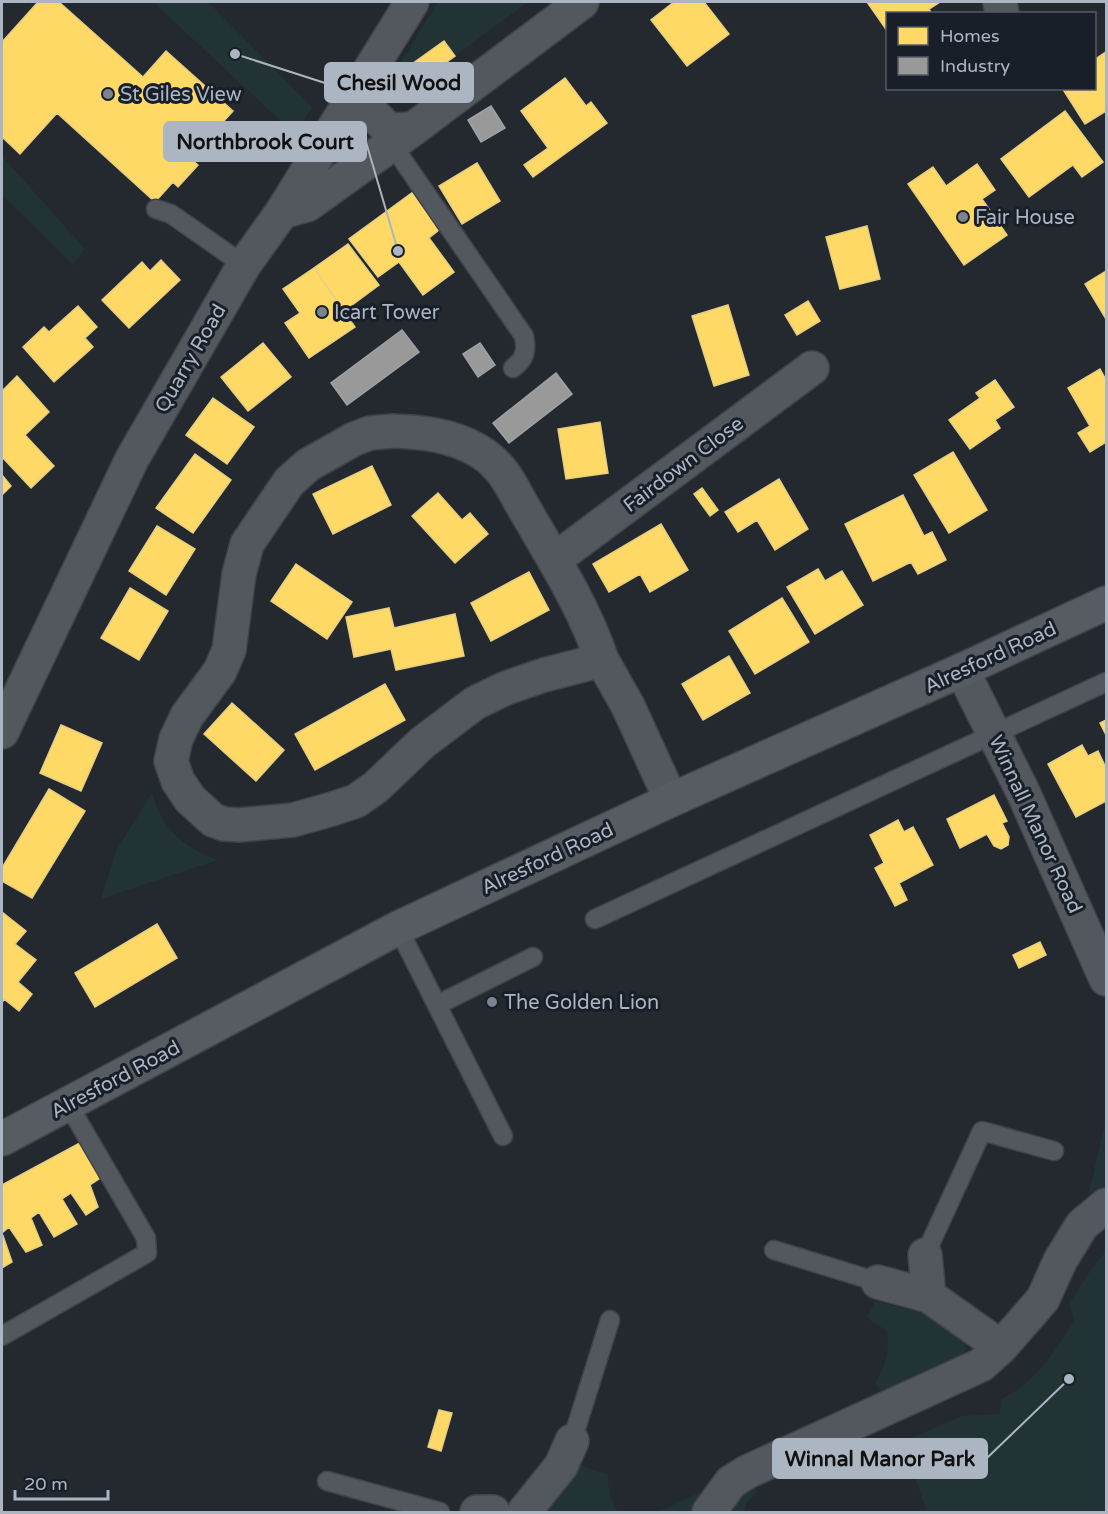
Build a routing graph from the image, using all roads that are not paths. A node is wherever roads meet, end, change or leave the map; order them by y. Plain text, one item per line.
1 (412, 2) edge
2 (582, 2) edge
3 (362, 84) junction
4 (402, 136) junction
5 (156, 209) dead end
6 (282, 212) junction
7 (244, 265) junction
8 (513, 368) dead end
9 (812, 368) dead end
10 (554, 560) junction
11 (1107, 603) edge
12 (602, 660) junction
13 (962, 670) junction
14 (1107, 682) edge
15 (2, 732) edge
16 (994, 734) junction
17 (671, 800) junction
18 (596, 920) dead end
19 (398, 928) junction
20 (533, 957) dead end
21 (1107, 979) edge
22 (436, 1005) junction
23 (68, 1104) junction
24 (503, 1136) dead end
25 (2, 1139) edge
26 (1054, 1151) dead end
27 (1107, 1205) edge
28 (774, 1250) dead end
29 (925, 1255) joint
30 (878, 1282) joint
31 (930, 1296) junction
32 (610, 1320) dead end
33 (2, 1336) edge
34 (1001, 1347) junction
35 (572, 1441) joint
36 (327, 1480) dead end
37 (440, 1512) edge
38 (477, 1512) edge
39 (493, 1512) edge
40 (524, 1512) edge
41 (709, 1512) edge

1 - 3 street, Quarry Road
2 - 4 street
3 - 4 street
3 - 6 street, Quarry Road
4 - 6 street
4 - 8 lane
5 - 7 lane
6 - 7 street, Quarry Road
7 - 15 street, Quarry Road
9 - 10 street, Fairdown Close
10 - 12 street
10 - 12 street
11 - 13 main road, Alresford Road
12 - 17 street
13 - 16 street, Winnall Manor Road
13 - 17 main road, Alresford Road
14 - 16 lane
16 - 18 lane
16 - 21 street, Winnall Manor Road
17 - 19 main road, Alresford Road
19 - 22 lane
19 - 23 main road, Alresford Road
20 - 22 lane
22 - 24 lane
23 - 25 main road, Alresford Road
23 - 33 lane
26 - 29 lane
27 - 34 street
28 - 30 lane
29 - 31 street
30 - 31 street
31 - 34 street
32 - 35 lane
34 - 41 street
35 - 40 street
36 - 37 lane
38 - 39 street

